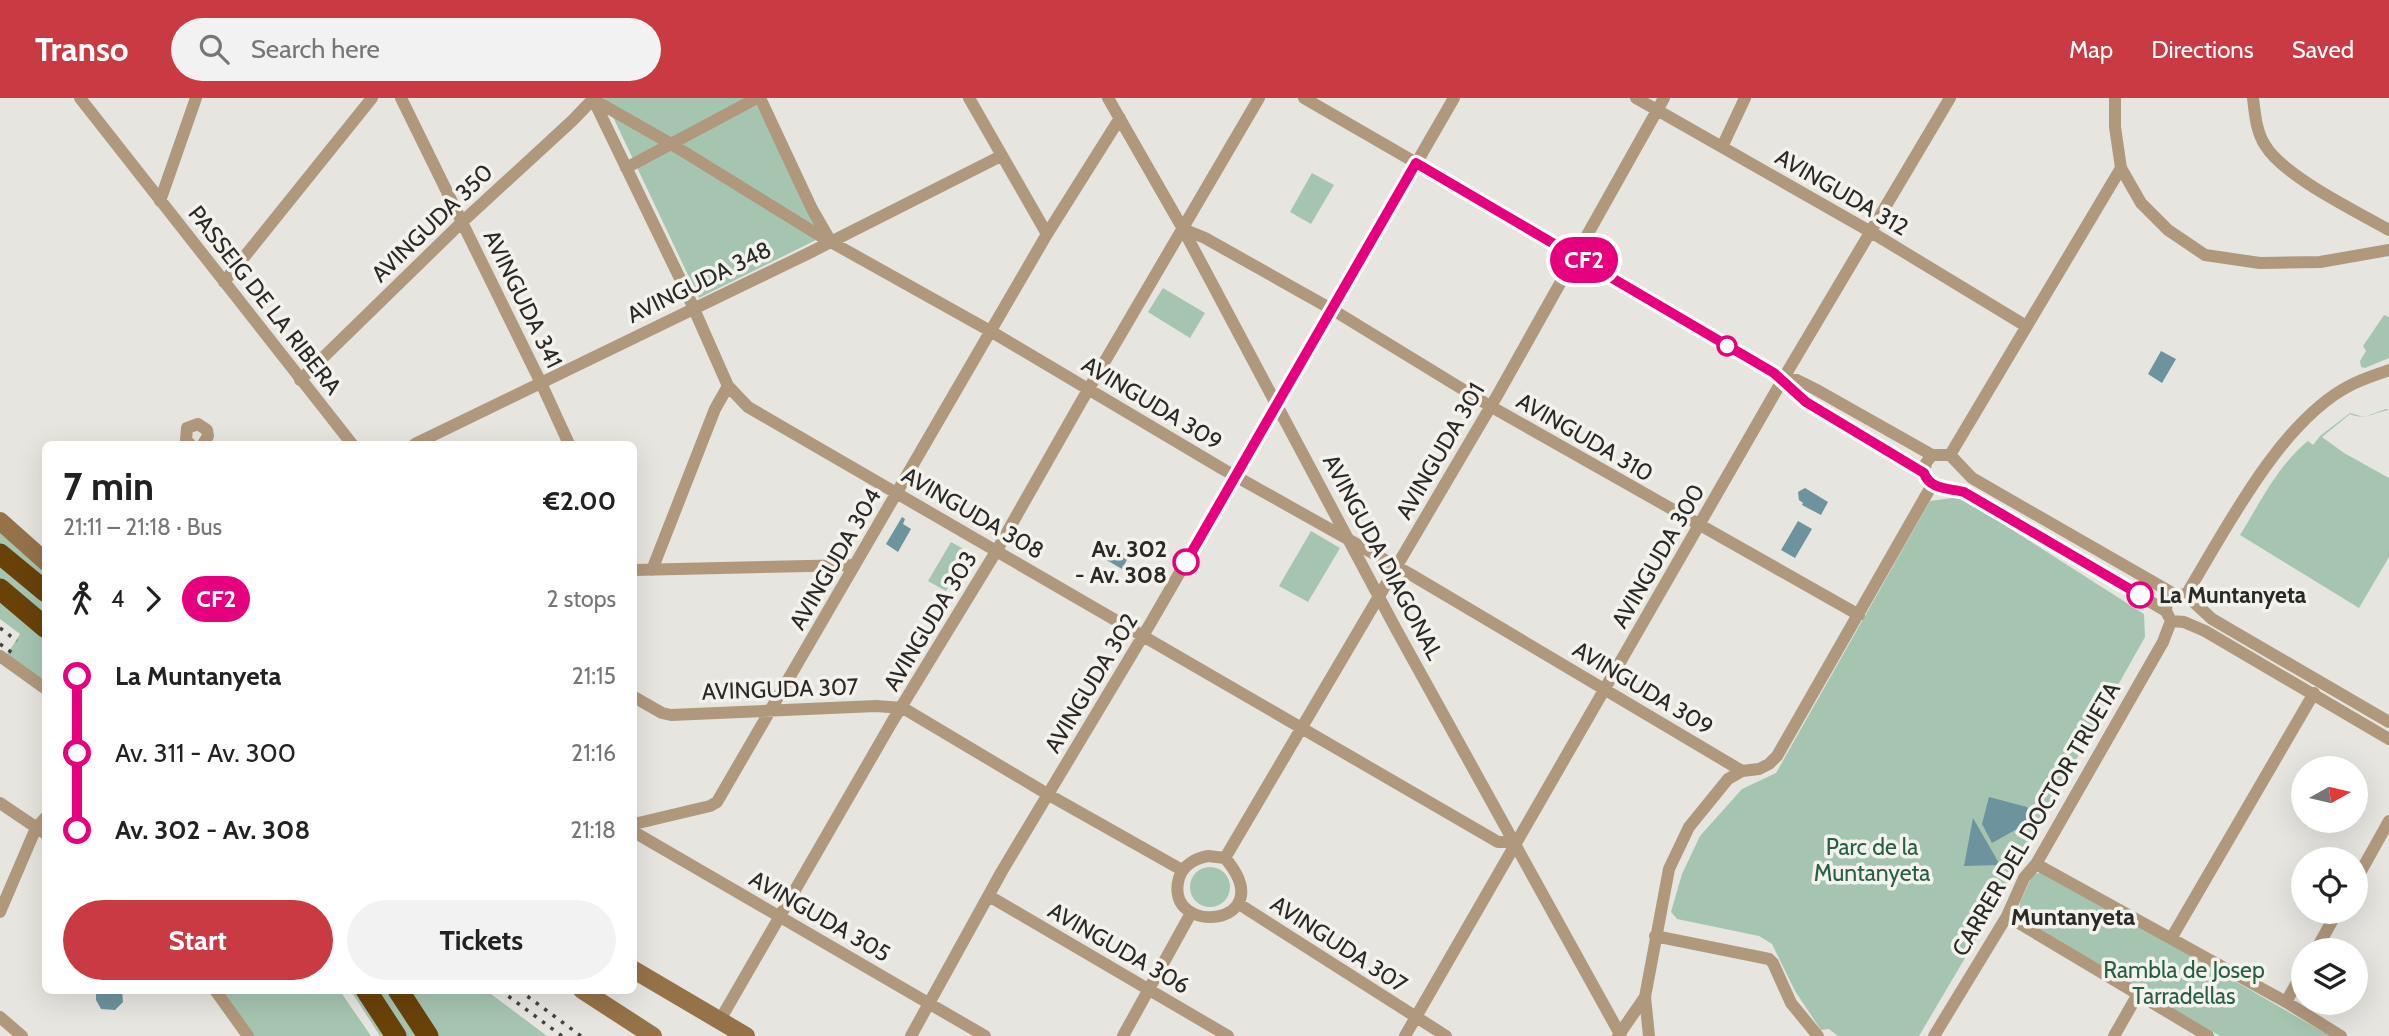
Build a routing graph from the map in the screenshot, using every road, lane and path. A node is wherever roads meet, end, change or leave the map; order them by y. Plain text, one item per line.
1 (80, 98) edge
2 (196, 98) edge
3 (372, 98) edge
4 (401, 98) edge
5 (592, 98) edge
6 (759, 98) edge
7 (970, 98) edge
8 (1108, 98) edge
9 (1259, 98) edge
10 (1304, 98) edge
11 (1454, 98) edge
12 (1636, 98) edge
13 (1664, 98) edge
14 (1745, 98) edge
15 (1950, 98) edge
16 (2115, 98) edge
17 (2253, 98) edge
18 (1658, 111) junction
19 (1119, 118) junction
20 (673, 145) junction
21 (1722, 147) junction
22 (1001, 156) junction
23 (1416, 163) junction
24 (626, 168) junction
25 (2121, 168) junction
26 (160, 201) junction
27 (461, 223) junction
28 (1183, 229) junction
29 (2389, 230) edge
30 (1871, 232) junction
31 (1047, 234) junction
32 (831, 242) junction
33 (2389, 250) edge
34 (1577, 256) junction
35 (224, 282) junction
36 (694, 308) junction
37 (1333, 310) junction
38 (2026, 326) junction
39 (992, 332) junction
40 (2389, 370) edge
41 (1783, 379) junction
42 (300, 380) junction
43 (541, 383) junction
44 (728, 386) junction
45 (1088, 389) junction
46 (1277, 404) junction
47 (1490, 407) junction
48 (187, 441) edge
49 (205, 441) edge
50 (350, 441) edge
51 (421, 441) edge
52 (568, 441) edge
53 (1933, 455) junction
54 (1954, 460) junction
55 (1924, 473) junction
56 (1236, 475) junction
57 (1932, 485) junction
58 (1946, 487) junction
59 (897, 493) junction
60 (0, 521) edge
61 (1699, 526) junction
62 (1351, 543) junction
63 (997, 550) junction
64 (0, 554) edge
65 (42, 558) edge
66 (855, 565) junction
67 (1396, 567) junction
68 (637, 570) edge
69 (652, 570) junction
70 (0, 589) edge
71 (42, 589) edge
72 (2185, 597) junction
73 (1379, 598) junction
74 (1859, 615) junction
75 (2173, 618) junction
76 (42, 625) edge
77 (1142, 637) junction
78 (0, 656) edge
79 (42, 687) edge
80 (1606, 690) junction
81 (2314, 694) junction
82 (637, 699) edge
83 (902, 708) junction
84 (771, 711) junction
85 (2389, 722) edge
86 (1302, 730) junction
87 (2389, 739) edge
88 (1742, 771) junction
89 (1049, 795) junction
90 (0, 803) edge
91 (2389, 821) edge
92 (637, 823) edge
93 (41, 831) edge
94 (637, 834) edge
95 (1515, 842) junction
96 (1225, 858) junction
97 (2368, 859) edge
98 (2036, 864) junction
99 (1182, 870) junction
100 (989, 896) junction
101 (1239, 904) junction
102 (0, 912) edge
103 (1191, 913) junction
104 (2007, 916) junction
105 (780, 917) junction
106 (1655, 936) junction
107 (2172, 937) junction
108 (637, 972) edge
109 (1149, 991) junction
110 (2291, 993) edge
111 (217, 994) edge
112 (369, 994) edge
113 (401, 994) edge
114 (588, 994) edge
115 (2138, 994) junction
116 (1645, 998) junction
117 (2286, 1002) junction
118 (930, 1004) junction
119 (0, 1017) edge
120 (1416, 1019) junction
121 (720, 1020) junction
122 (241, 1034) edge
123 (1620, 1035) edge
124 (22, 1036) edge
125 (396, 1036) edge
126 (428, 1036) edge
127 (653, 1036) edge
128 (746, 1036) edge
129 (911, 1036) edge
130 (985, 1036) edge
131 (1123, 1036) edge
132 (1228, 1036) edge
133 (1405, 1036) edge
134 (1446, 1036) edge
135 (1649, 1036) edge
136 (1818, 1036) edge
137 (1934, 1036) edge
138 (2113, 1036) edge
139 (2208, 1036) edge
140 (2341, 1036) edge

1 - 26 street
2 - 26 street, PASSEIG DE LA RIBERA
3 - 35 street
4 - 27 street, AVINGUDA 341
5 - 20 street, AVINGUDA 309
5 - 24 street, AVINGUDA 308
5 - 27 street, AVINGUDA 350
6 - 20 street
6 - 32 street
7 - 22 street
8 - 19 street, AVINGUDA DIAGONAL
9 - 28 street, AVINGUDA 303
10 - 23 street
11 - 23 street, AVINGUDA 302
12 - 18 street, AVINGUDA 312
13 - 18 street, AVINGUDA 301
14 - 21 street
15 - 30 street, AVINGUDA 300
16 - 25 street
17 - 29 street
18 - 21 street, AVINGUDA 312
18 - 34 street, AVINGUDA 301
19 - 28 street, AVINGUDA DIAGONAL
19 - 31 street, AVINGUDA 304
20 - 24 street
20 - 32 street, AVINGUDA 309
21 - 30 street, AVINGUDA 312
22 - 31 street
22 - 32 street, AVINGUDA 348
23 - 34 street
23 - 37 street, AVINGUDA 302
24 - 36 street, AVINGUDA 308
25 - 33 street
25 - 38 street
26 - 35 street, PASSEIG DE LA RIBERA
27 - 42 street, AVINGUDA 350
27 - 43 street, AVINGUDA 341
28 - 37 street, AVINGUDA 310
28 - 45 street, AVINGUDA 303
28 - 46 street, AVINGUDA DIAGONAL
30 - 38 street, AVINGUDA 312
30 - 41 street, AVINGUDA 300
31 - 39 street, AVINGUDA 304
32 - 36 street, AVINGUDA 348
32 - 39 street, AVINGUDA 309
34 - 41 street
34 - 47 street, AVINGUDA 301
35 - 42 street, PASSEIG DE LA RIBERA
36 - 43 street, AVINGUDA 348
36 - 44 street, AVINGUDA 308
37 - 46 street, AVINGUDA 302
37 - 47 street, AVINGUDA 310
38 - 54 street
39 - 45 street, AVINGUDA 309
39 - 59 street, AVINGUDA 304
40 - 72 street
41 - 53 street
41 - 55 street
41 - 61 street, AVINGUDA 300
42 - 50 street, PASSEIG DE LA RIBERA
43 - 51 street, AVINGUDA 348
43 - 52 street, AVINGUDA 341
44 - 59 street, AVINGUDA 308
44 - 69 street
45 - 56 street, AVINGUDA 309
45 - 63 street, AVINGUDA 303
46 - 56 street, AVINGUDA 302
46 - 62 street, AVINGUDA DIAGONAL
47 - 61 street, AVINGUDA 310
47 - 67 street, AVINGUDA 301
48 - 49 street
53 - 54 street
53 - 55 street
54 - 58 street
54 - 72 street
55 - 57 street
56 - 62 street, AVINGUDA 309
56 - 77 street, AVINGUDA 302
57 - 58 street
57 - 74 street
58 - 75 street
59 - 63 street, AVINGUDA 308
59 - 66 street, AVINGUDA 304
60 - 65 street
61 - 74 street, AVINGUDA 310
61 - 80 street, AVINGUDA 300
62 - 67 street, AVINGUDA 309
62 - 73 street, AVINGUDA DIAGONAL
63 - 77 street, AVINGUDA 308
63 - 83 street, AVINGUDA 303
64 - 71 highway
66 - 69 street
66 - 84 street, AVINGUDA 304
67 - 73 street, AVINGUDA 301
67 - 80 street, AVINGUDA 309
68 - 69 street
70 - 76 highway
72 - 75 street
72 - 75 street
72 - 85 street
73 - 86 street, AVINGUDA 301
73 - 95 street, AVINGUDA DIAGONAL
74 - 88 street
75 - 81 street
75 - 98 street, CARRER DEL DOCTOR TRUETA
77 - 86 street, AVINGUDA 308
77 - 89 street, AVINGUDA 302
78 - 79 street
80 - 88 street, AVINGUDA 309
80 - 95 street, AVINGUDA 300
81 - 87 street
81 - 107 street
82 - 84 street, AVINGUDA 307
83 - 84 street, AVINGUDA 307
83 - 89 street, AVINGUDA 307
83 - 105 street, AVINGUDA 303
84 - 92 street, AVINGUDA 304
86 - 95 street, AVINGUDA 308
86 - 96 street, AVINGUDA 301
88 - 106 street
89 - 99 street, AVINGUDA 307
89 - 100 street, AVINGUDA 302
90 - 93 street
91 - 97 street
93 - 102 street
94 - 105 street, AVINGUDA 305
95 - 120 street, AVINGUDA 300
95 - 123 street, AVINGUDA DIAGONAL
96 - 99 street
96 - 101 street
98 - 104 street, CARRER DEL DOCTOR TRUETA
98 - 107 street
99 - 103 street
100 - 109 street, AVINGUDA 306
100 - 118 street, AVINGUDA 302
101 - 103 street
101 - 120 street, AVINGUDA 307
103 - 109 street
104 - 115 street
104 - 137 street, CARRER DEL DOCTOR TRUETA
105 - 118 street, AVINGUDA 305
105 - 121 street, AVINGUDA 303
106 - 116 street
106 - 136 street
107 - 117 street
108 - 121 street
109 - 131 street
109 - 132 street, AVINGUDA 306
110 - 117 street
111 - 122 street
112 - 125 highway
113 - 126 highway
114 - 127 street
115 - 138 street
115 - 139 street
116 - 123 street
116 - 135 street
117 - 140 street
118 - 129 street, AVINGUDA 302
118 - 130 street, AVINGUDA 305
119 - 124 street
120 - 133 street, AVINGUDA 300
120 - 134 street, AVINGUDA 307
121 - 128 street

